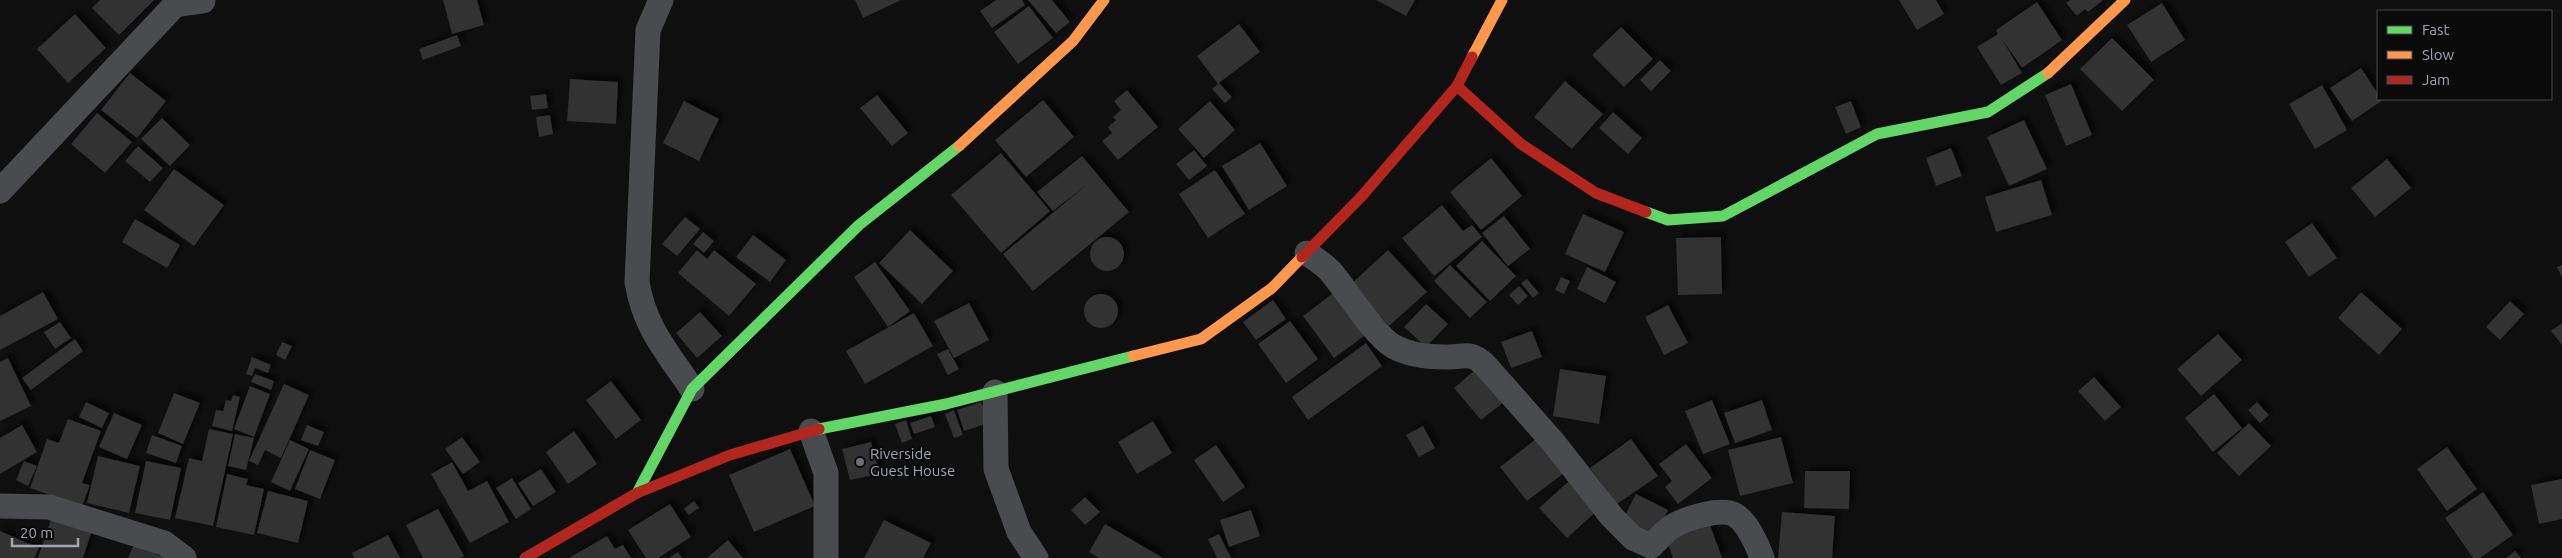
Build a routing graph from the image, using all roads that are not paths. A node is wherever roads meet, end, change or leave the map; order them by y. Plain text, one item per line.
1 (654, 0) edge
2 (661, 0) edge
3 (1104, 0) edge
4 (1502, 0) edge
5 (2125, 0) edge
6 (203, 1) edge
7 (648, 30) junction
8 (1457, 86) junction
9 (0, 191) edge
10 (1308, 253) junction
11 (692, 389) junction
12 (995, 392) junction
13 (811, 431) junction
14 (637, 493) junction
15 (0, 506) edge
16 (184, 558) edge
17 (525, 558) edge
18 (826, 558) edge
19 (1036, 558) edge
20 (1762, 558) edge

1 - 7 street
2 - 7 street
3 - 11 street
4 - 8 street
5 - 8 street
6 - 9 street
7 - 11 street
8 - 10 street
10 - 12 street
10 - 20 street
11 - 14 street
12 - 13 street
12 - 19 street
13 - 14 street
13 - 18 street
14 - 17 street
15 - 16 street

